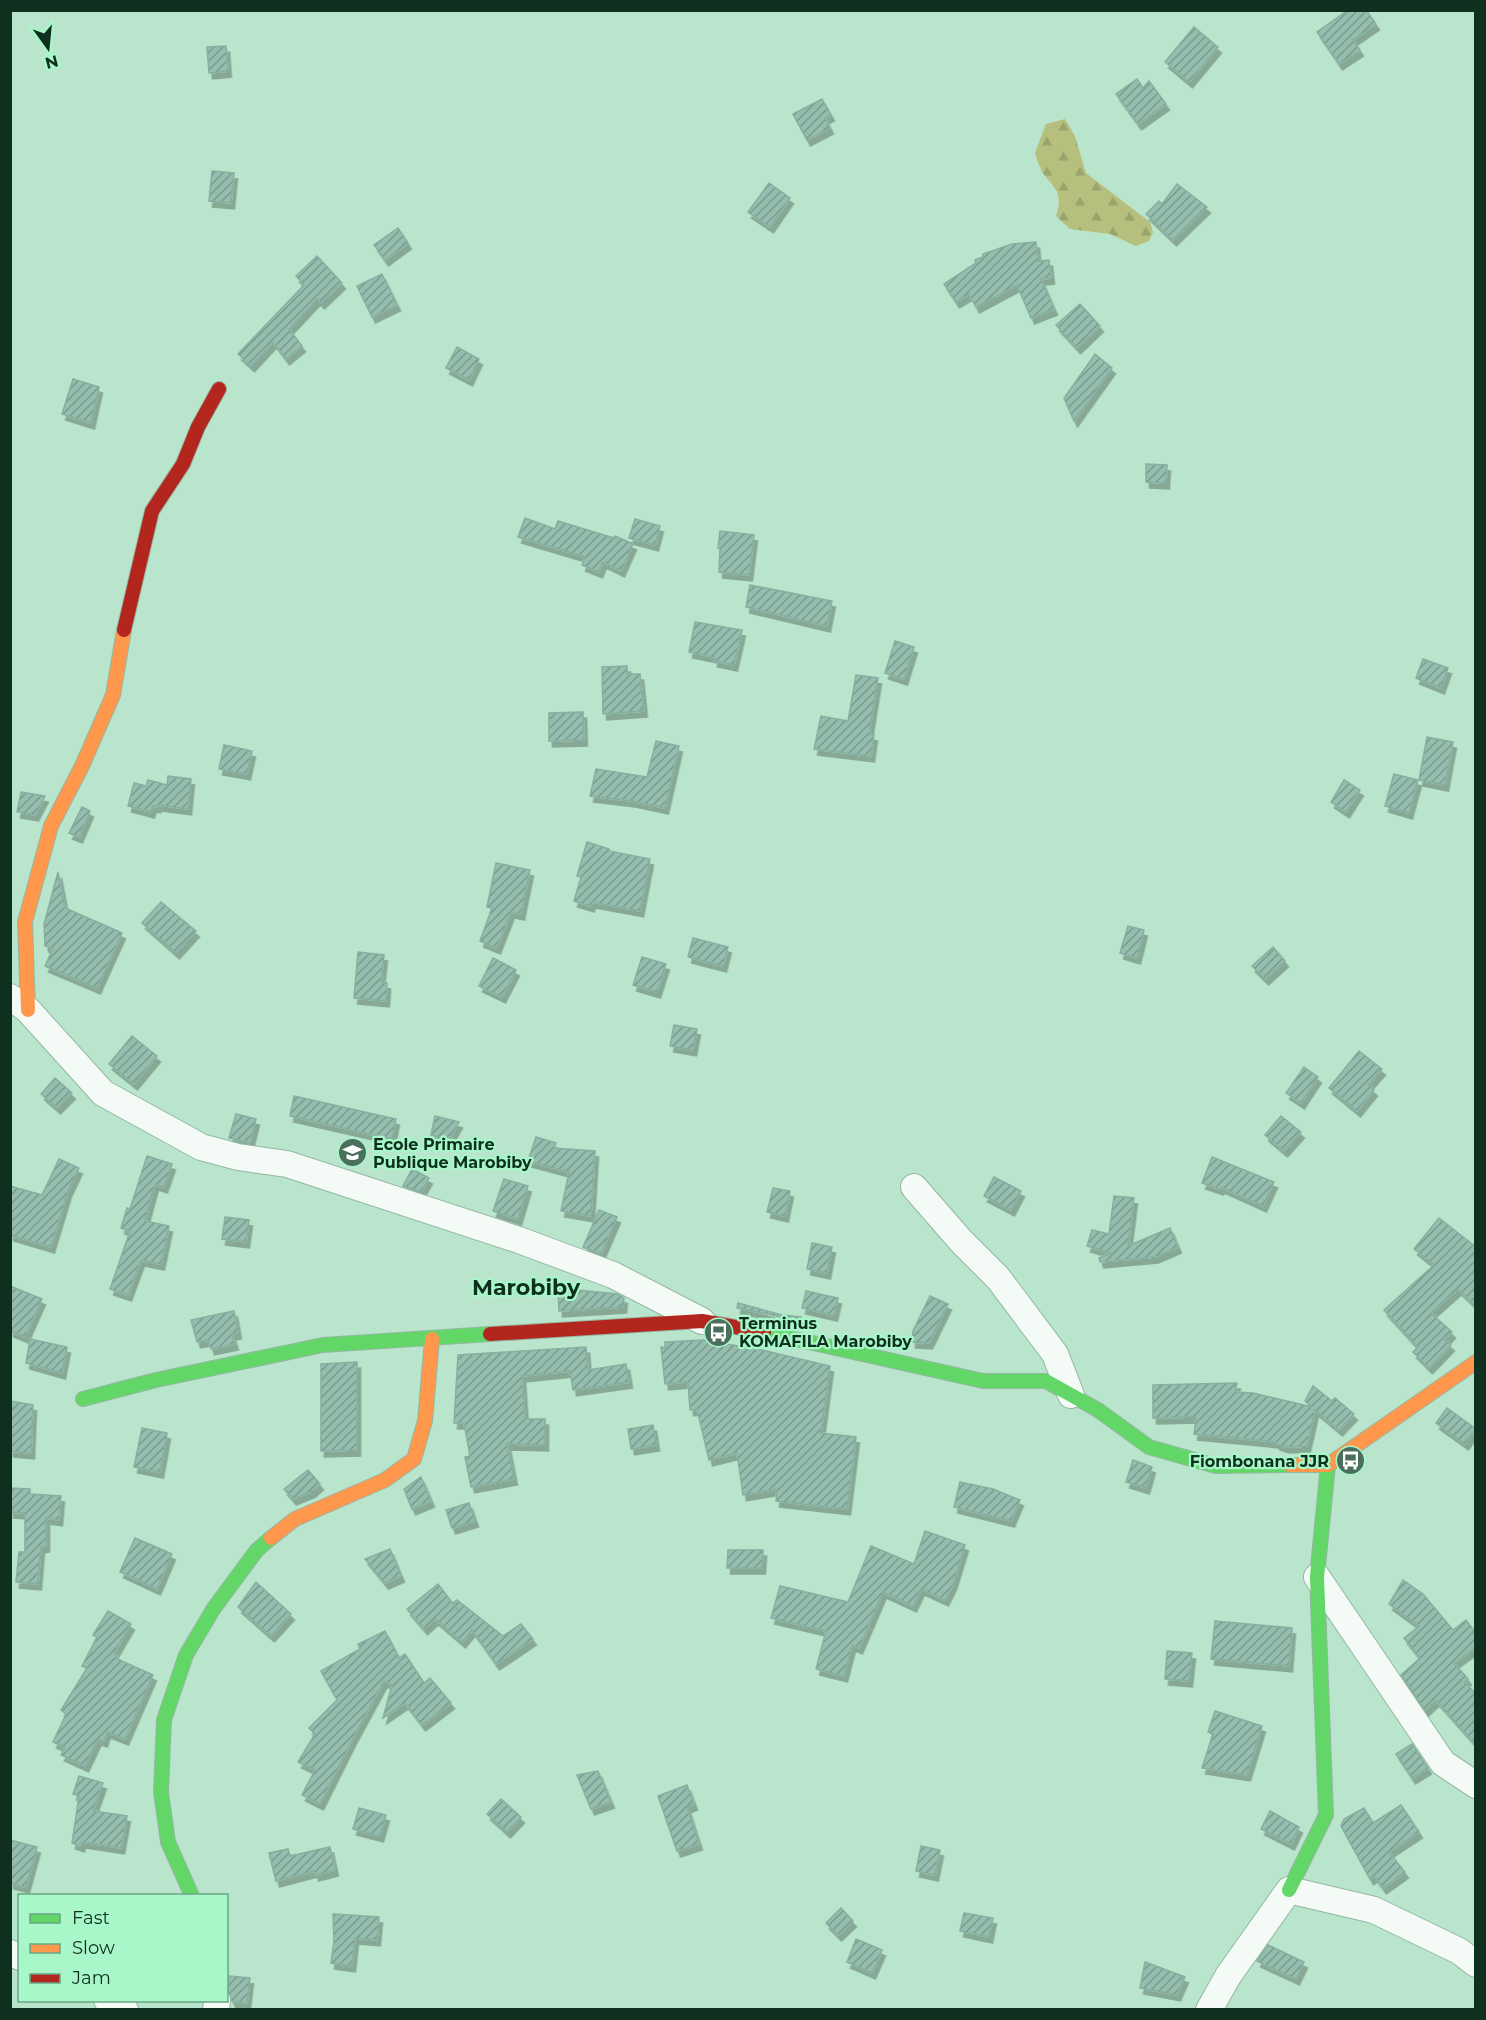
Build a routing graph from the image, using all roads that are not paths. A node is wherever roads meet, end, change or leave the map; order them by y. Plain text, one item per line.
1 (219, 389) dead end
2 (19, 1004) edge
3 (914, 1186) dead end
4 (702, 1321) junction
5 (432, 1339) junction
6 (1476, 1362) edge
7 (1071, 1395) junction
8 (83, 1399) dead end
9 (1328, 1465) junction
10 (1317, 1577) junction
11 (1476, 1785) edge
12 (1288, 1890) junction
13 (191, 1894) edge
14 (1476, 1964) edge
15 (109, 2002) edge
16 (125, 2010) edge
17 (1209, 2010) edge

1 - 2 street
2 - 4 street
3 - 7 street
4 - 5 street
4 - 7 street
5 - 8 street
5 - 13 street
6 - 9 street
7 - 9 street
9 - 10 street
10 - 11 street
10 - 12 street
12 - 14 street
12 - 17 street
15 - 16 street

